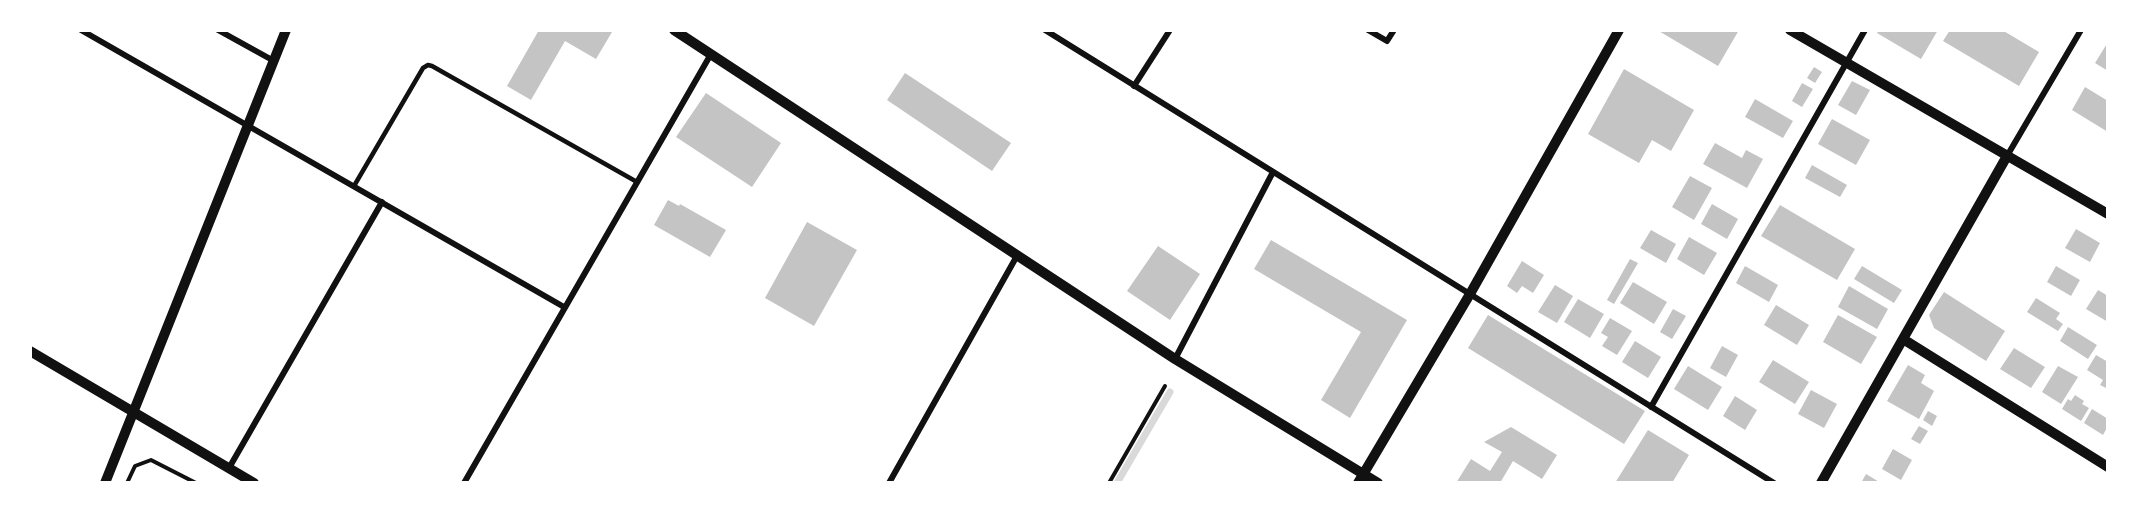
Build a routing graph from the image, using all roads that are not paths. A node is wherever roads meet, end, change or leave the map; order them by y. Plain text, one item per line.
1 (81, 30) edge
2 (218, 30) edge
3 (286, 30) edge
4 (674, 30) edge
5 (1045, 30) edge
6 (1170, 30) edge
7 (1368, 30) edge
8 (1394, 30) edge
9 (1619, 30) edge
10 (1790, 30) edge
11 (1864, 30) edge
12 (2081, 30) edge
13 (711, 54) junction
14 (274, 61) junction
15 (1846, 62) junction
16 (1134, 86) junction
17 (247, 124) junction
18 (2007, 156) junction
19 (1273, 172) junction
20 (637, 182) junction
21 (354, 186) junction
22 (382, 202) junction
23 (2108, 214) edge
24 (1018, 254) junction
25 (1470, 294) junction
26 (564, 307) junction
27 (1903, 339) junction
28 (30, 351) edge
29 (1174, 359) junction
30 (1651, 407) junction
31 (133, 413) junction
32 (2108, 467) edge
33 (229, 468) junction
34 (1360, 478) edge
35 (105, 483) edge
36 (254, 483) edge
37 (464, 483) edge
38 (889, 483) edge
39 (1378, 483) edge
40 (1774, 483) edge
41 (1821, 483) edge

1 - 17 street
2 - 14 street
3 - 14 street
4 - 13 street
5 - 16 street
6 - 16 street
7 - 8 street
9 - 25 street
10 - 15 street
11 - 15 street
12 - 18 street
13 - 20 street
13 - 24 street
14 - 17 street
15 - 18 street
15 - 30 street
16 - 19 street
17 - 21 street
17 - 31 street
18 - 23 street
18 - 27 street
19 - 25 street
19 - 29 street
20 - 21 lane
20 - 26 street
21 - 22 street
22 - 26 street
22 - 33 street
24 - 29 street
24 - 38 street
25 - 30 street
25 - 34 street
26 - 37 street
27 - 32 street
27 - 41 street
28 - 31 street
29 - 34 street
30 - 40 street
31 - 33 street
31 - 35 street
33 - 36 street
34 - 39 street

